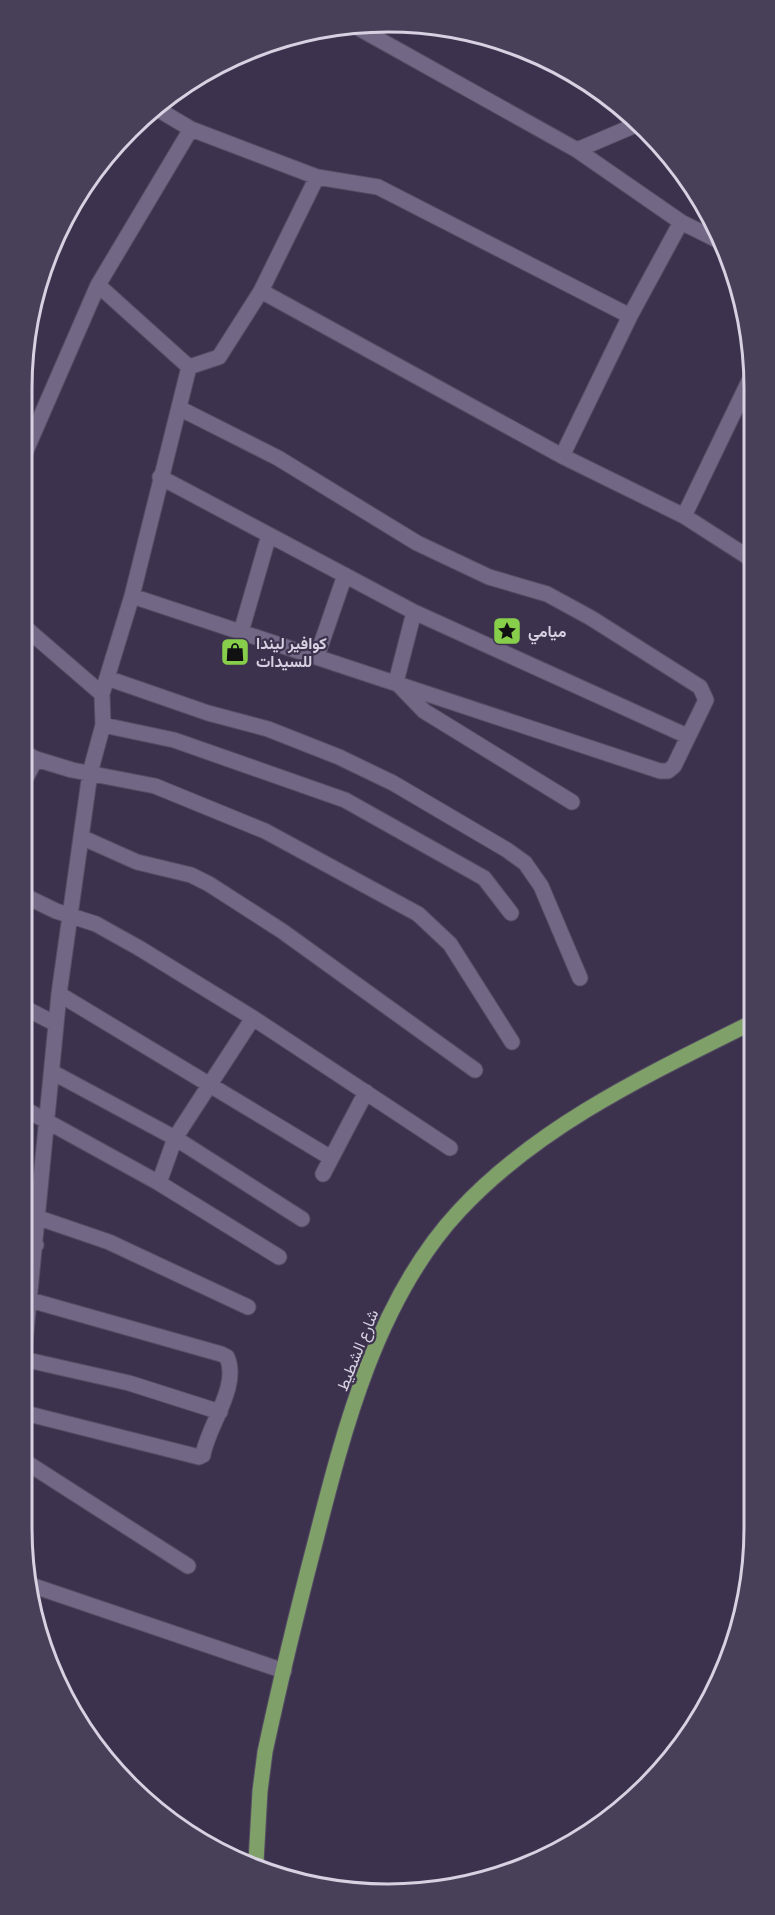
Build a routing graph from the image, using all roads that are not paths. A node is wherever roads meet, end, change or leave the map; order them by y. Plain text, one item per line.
1 (366, 32) edge
2 (163, 112) edge
3 (630, 127) edge
4 (191, 129) junction
5 (577, 150) junction
6 (317, 177) junction
7 (681, 222) junction
8 (710, 236) edge
9 (98, 285) junction
10 (261, 291) junction
11 (630, 316) junction
12 (189, 367) junction
13 (744, 407) edge
14 (179, 408) junction
15 (32, 437) edge
16 (562, 456) junction
17 (160, 477) junction
18 (684, 516) junction
19 (269, 535) junction
20 (744, 555) edge
21 (345, 575) junction
22 (132, 596) junction
23 (414, 612) junction
24 (241, 632) junction
25 (32, 634) edge
26 (317, 656) junction
27 (106, 678) junction
28 (396, 682) junction
29 (102, 694) junction
30 (103, 725) junction
31 (687, 736) junction
32 (32, 757) edge
33 (36, 759) junction
34 (32, 767) edge
35 (90, 773) junction
36 (572, 802) dead end
37 (81, 837) junction
38 (32, 899) edge
39 (511, 912) dead end
40 (70, 914) junction
41 (579, 978) dead end
42 (59, 994) junction
43 (32, 1012) edge
44 (253, 1018) junction
45 (56, 1024) junction
46 (744, 1027) edge
47 (512, 1042) dead end
48 (475, 1070) dead end
49 (52, 1072) junction
50 (208, 1085) junction
51 (366, 1092) junction
52 (32, 1112) edge
53 (49, 1121) junction
54 (175, 1138) junction
55 (450, 1148) dead end
56 (332, 1158) junction
57 (323, 1174) dead end
58 (159, 1183) junction
59 (39, 1218) junction
60 (302, 1219) dead end
61 (32, 1243) edge
62 (36, 1245) junction
63 (279, 1257) dead end
64 (32, 1282) edge
65 (32, 1301) edge
66 (248, 1307) dead end
67 (32, 1361) edge
68 (220, 1412) junction
69 (32, 1415) edge
70 (32, 1466) edge
71 (188, 1566) dead end
72 (37, 1587) edge
73 (284, 1671) junction
74 (256, 1858) edge

1 - 5 street
2 - 4 street
3 - 5 street
4 - 6 street
4 - 9 street
5 - 7 street
6 - 10 street
6 - 11 street
7 - 8 street
7 - 11 street
9 - 12 street
9 - 15 street
10 - 12 street
10 - 16 street
11 - 16 street
12 - 14 street
13 - 18 street
14 - 17 street
14 - 31 street
16 - 18 street
17 - 19 street
17 - 22 street
18 - 20 street
19 - 21 street
19 - 24 street
21 - 23 street
21 - 26 street
22 - 24 street
22 - 27 street
23 - 28 street
23 - 31 street
24 - 26 street
25 - 29 street
26 - 28 street
27 - 29 street
27 - 41 street
28 - 31 street
28 - 36 street
29 - 30 street
30 - 35 street
30 - 39 street
32 - 33 street
33 - 34 street
33 - 35 street
35 - 37 street
35 - 47 street
37 - 40 street
37 - 48 street
38 - 40 street
40 - 42 street
40 - 44 street
42 - 45 street
42 - 50 street
43 - 45 street
44 - 50 street
44 - 51 street
45 - 49 street
46 - 73 main road, شارع الشطيط
49 - 53 street
49 - 54 street
50 - 54 street
50 - 56 street
51 - 55 street
51 - 56 street
52 - 53 street
53 - 58 street
53 - 59 street
54 - 58 street
54 - 60 street
56 - 57 street
58 - 63 street
59 - 62 street
59 - 66 street
61 - 62 street
62 - 64 street
65 - 68 street
67 - 68 street
68 - 69 street
70 - 71 street
72 - 73 street
73 - 74 main road, شارع الشطيط

